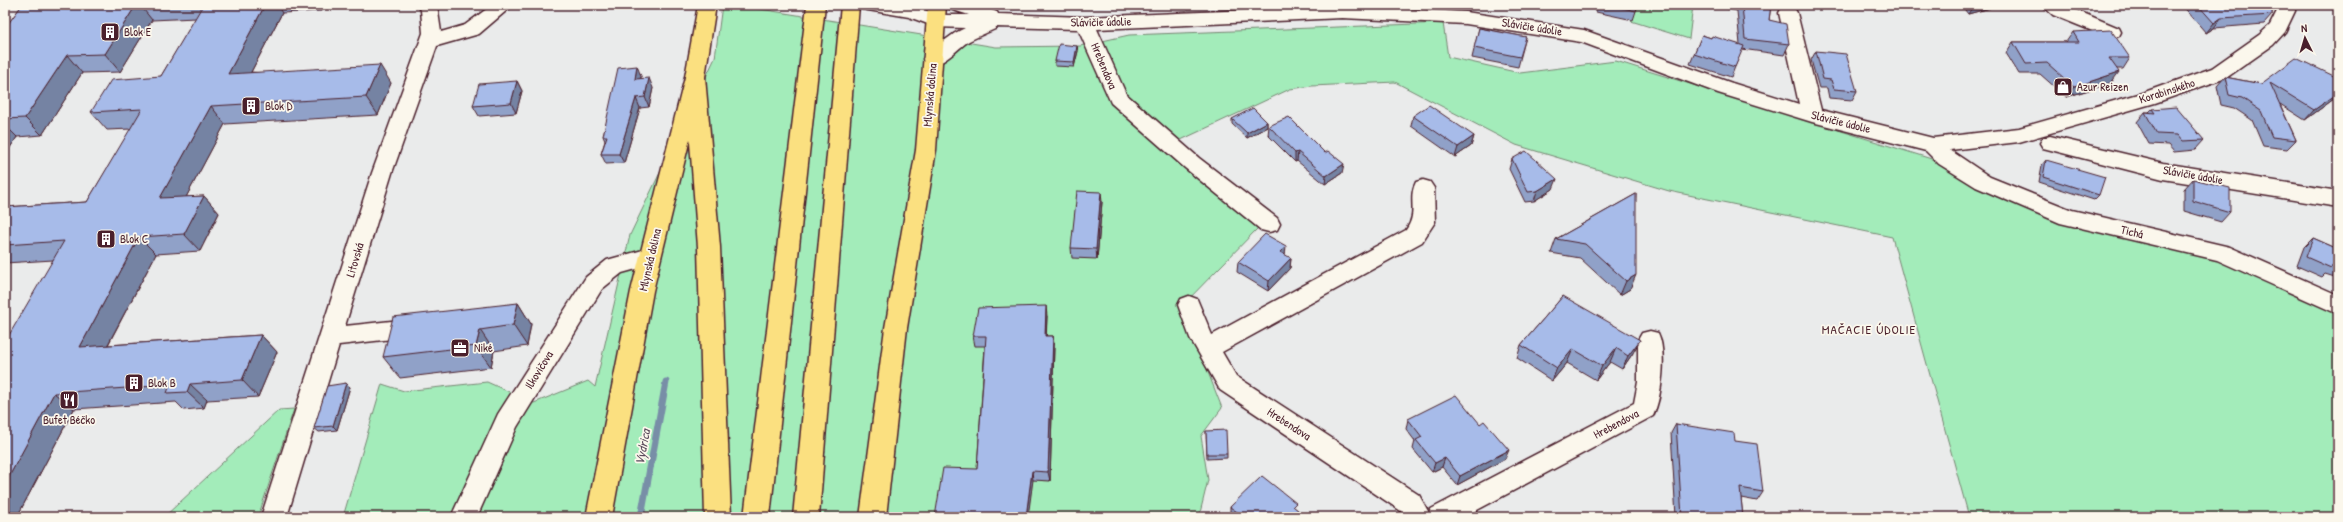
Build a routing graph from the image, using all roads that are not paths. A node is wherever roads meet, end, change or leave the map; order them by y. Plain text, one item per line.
1 (426, 5) edge
2 (504, 5) edge
3 (816, 5) edge
4 (850, 5) edge
5 (869, 5) edge
6 (2051, 5) edge
7 (2286, 5) edge
8 (706, 6) edge
9 (962, 7) edge
10 (936, 11) edge
11 (1468, 11) edge
12 (1788, 13) dead end
13 (1004, 20) junction
14 (1088, 28) junction
15 (2112, 32) edge
16 (428, 42) junction
17 (933, 59) junction
18 (694, 77) junction
19 (1812, 116) junction
20 (2019, 135) joint
21 (2050, 143) dead end
22 (1933, 145) junction
23 (1423, 188) dead end
24 (2338, 199) edge
25 (1270, 224) dead end
26 (650, 257) junction
27 (1189, 305) dead end
28 (2338, 305) edge
29 (442, 324) edge
30 (331, 337) junction
31 (1650, 340) dead end
32 (1208, 349) junction
33 (274, 517) edge
34 (464, 517) edge
35 (599, 517) edge
36 (718, 517) edge
37 (757, 517) edge
38 (806, 517) edge
39 (873, 517) edge
40 (1418, 517) edge
41 (1440, 517) edge

1 - 16 street, Litovská
2 - 16 street
3 - 37 main road
4 - 38 main road
5 - 10 street
6 - 15 street
7 - 20 street, Korabinského
8 - 18 main road, Mlynská dolina
9 - 10 street, Slávičie údolie
9 - 13 street, Slávičie údolie
10 - 13 street, Slávičie údolie
10 - 17 main road, Mlynská dolina
11 - 14 street, Slávičie údolie
11 - 19 street, Slávičie údolie
12 - 19 street
13 - 14 street, Slávičie údolie
13 - 17 street, Slávičie údolie
14 - 25 street, Hrebendova
16 - 30 street, Litovská
17 - 39 main road, Mlynská dolina
18 - 26 main road, Mlynská dolina
18 - 36 main road
19 - 22 street, Slávičie údolie
20 - 22 street, Slávičie údolie
21 - 24 street, Slávičie údolie
22 - 28 street, Tichá
23 - 32 street
26 - 34 street, Ilkovičova
26 - 35 main road, Mlynská dolina
27 - 32 street, Hrebendova
29 - 30 street
30 - 33 street, Litovská
31 - 41 street, Hrebendova
32 - 40 street, Hrebendova

